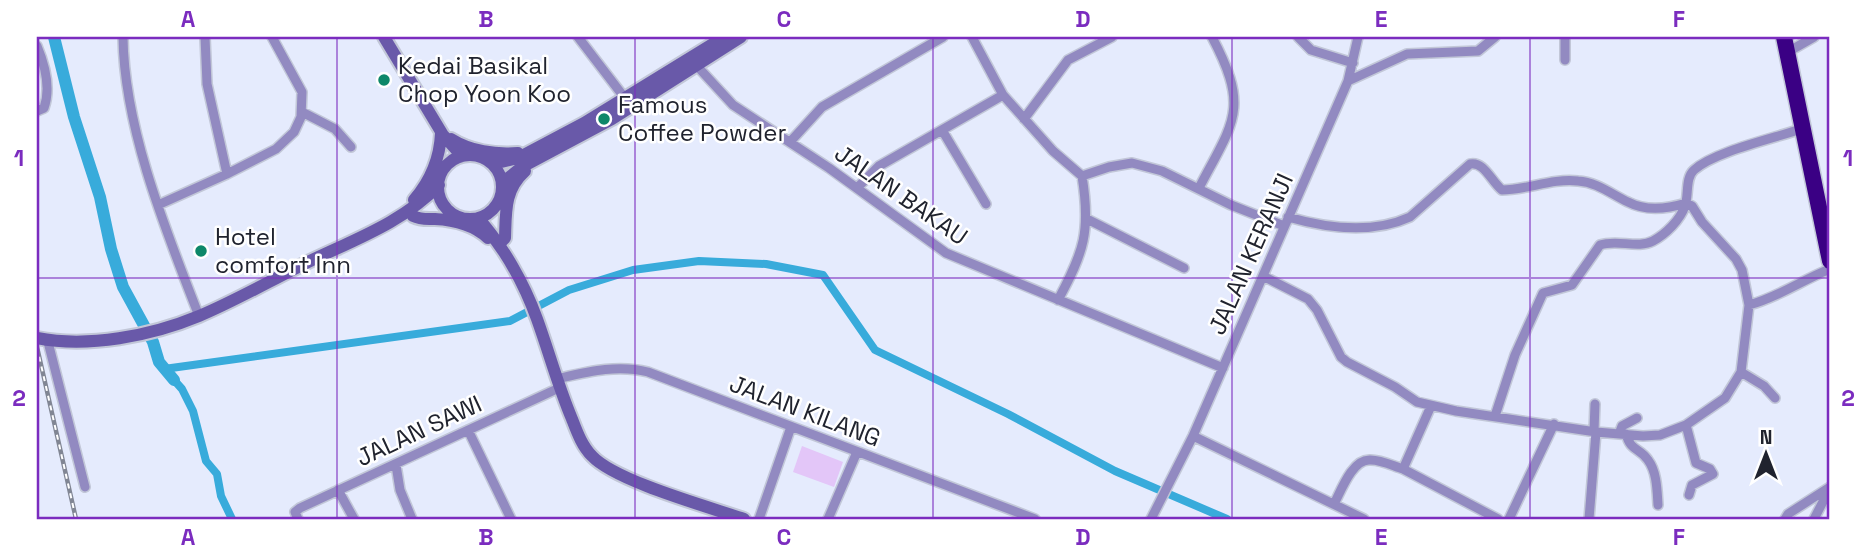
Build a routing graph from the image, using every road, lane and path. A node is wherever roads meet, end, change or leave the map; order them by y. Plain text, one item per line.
1 (124, 37) edge
2 (205, 37) edge
3 (272, 37) edge
4 (384, 37) edge
5 (578, 37) edge
6 (724, 37) edge
7 (741, 37) edge
8 (943, 37) edge
9 (972, 37) edge
10 (1112, 37) edge
11 (1212, 37) edge
12 (1298, 37) edge
13 (1358, 37) edge
14 (1495, 37) edge
15 (1565, 37) edge
16 (1814, 37) edge
17 (1789, 41) edge
18 (37, 46) edge
19 (1565, 60) dead end
20 (1353, 63) junction
21 (697, 66) junction
22 (1348, 81) junction
23 (1003, 94) junction
24 (624, 97) junction
25 (37, 111) edge
26 (302, 112) junction
27 (1024, 119) junction
28 (1804, 128) junction
29 (942, 130) junction
30 (442, 134) junction
31 (790, 142) junction
32 (351, 147) dead end
33 (534, 155) junction
34 (462, 156) junction
35 (448, 164) junction
36 (493, 164) junction
37 (227, 174) junction
38 (1082, 176) junction
39 (502, 183) junction
40 (439, 185) junction
41 (857, 188) junction
42 (1199, 188) junction
43 (1686, 203) junction
44 (986, 204) dead end
45 (158, 205) junction
46 (446, 208) junction
47 (494, 209) junction
48 (412, 213) junction
49 (1828, 214) edge
50 (478, 218) junction
51 (1087, 219) junction
52 (1286, 221) junction
53 (499, 241) junction
54 (1830, 261) edge
55 (1184, 268) dead end
56 (1830, 269) edge
57 (1263, 276) junction
58 (1058, 300) junction
59 (1749, 305) junction
60 (199, 316) junction
61 (41, 342) edge
62 (1223, 368) junction
63 (1741, 372) junction
64 (558, 384) junction
65 (1775, 398) dead end
66 (1595, 404) dead end
67 (1431, 406) junction
68 (1495, 416) junction
69 (1637, 418) dead end
70 (1554, 424) junction
71 (1686, 425) junction
72 (791, 427) junction
73 (468, 430) junction
74 (1595, 432) junction
75 (1622, 434) junction
76 (1193, 436) junction
77 (857, 452) junction
78 (396, 465) junction
79 (1403, 470) junction
80 (85, 487) dead end
81 (1830, 488) edge
82 (338, 490) junction
83 (1689, 495) dead end
84 (1334, 504) junction
85 (1658, 505) dead end
86 (714, 514) edge
87 (297, 515) edge
88 (354, 519) edge
89 (412, 519) edge
90 (511, 519) edge
91 (744, 519) edge
92 (759, 519) edge
93 (828, 519) edge
94 (1035, 519) edge
95 (1151, 519) edge
96 (1364, 519) edge
97 (1498, 519) edge
98 (1509, 519) edge
99 (1589, 519) edge
100 (1785, 519) edge
101 (1814, 519) edge

1 - 45 street
2 - 37 street
3 - 26 street
4 - 30 main road
5 - 24 street
6 - 24 main road
7 - 21 main road
8 - 31 street
9 - 23 street
10 - 27 street
11 - 42 street
12 - 20 street
13 - 20 street, JALAN KERANJI
14 - 22 street
15 - 19 street
16 - 17 street
17 - 28 highway
17 - 49 highway
18 - 25 street
20 - 22 street, JALAN KERANJI
21 - 31 street, JALAN BAKAU
21 - 33 main road
22 - 52 street, JALAN KERANJI
23 - 27 street
23 - 29 street
24 - 33 main road
26 - 32 street
26 - 37 street
27 - 38 street
28 - 43 street
28 - 49 highway
29 - 41 street
29 - 44 street
30 - 33 main road
30 - 34 main road
30 - 35 main road
30 - 48 main road
31 - 41 street, JALAN BAKAU
33 - 36 main road
33 - 39 main road
33 - 53 main road
34 - 35 main road
34 - 36 main road
35 - 40 main road
36 - 39 main road
37 - 45 street
38 - 42 street
38 - 51 street
39 - 47 main road
40 - 46 main road
40 - 48 main road
41 - 58 street, JALAN BAKAU
42 - 52 street
43 - 52 street
43 - 59 street
43 - 68 street
45 - 60 street
46 - 48 main road
46 - 50 main road
47 - 50 main road
47 - 53 main road
48 - 53 main road
48 - 60 main road
49 - 54 highway
50 - 53 main road
51 - 55 street
51 - 58 street
52 - 57 street, JALAN KERANJI
53 - 64 main road
56 - 59 street
57 - 62 street, JALAN KERANJI
57 - 67 street
58 - 62 street, JALAN BAKAU
59 - 63 street
60 - 61 main road
61 - 80 street
62 - 76 street, JALAN KERANJI
63 - 65 street
63 - 71 street
64 - 72 street, JALAN KILANG
64 - 73 street, JALAN SAWI
64 - 86 main road
66 - 74 street
67 - 68 street
67 - 79 street
68 - 70 street
69 - 75 street
70 - 74 street
70 - 98 street
71 - 75 street
71 - 83 street
72 - 77 street, JALAN KILANG
72 - 92 street
73 - 78 street, JALAN SAWI
73 - 90 street
74 - 75 street
74 - 99 street
75 - 85 street
76 - 84 street
76 - 95 street, JALAN KERANJI
77 - 93 street
77 - 94 street, JALAN KILANG
78 - 82 street, JALAN SAWI
78 - 89 street
79 - 84 street
79 - 97 street
81 - 100 street
81 - 101 street
82 - 87 street, JALAN SAWI
82 - 88 street
84 - 96 street
86 - 91 main road

